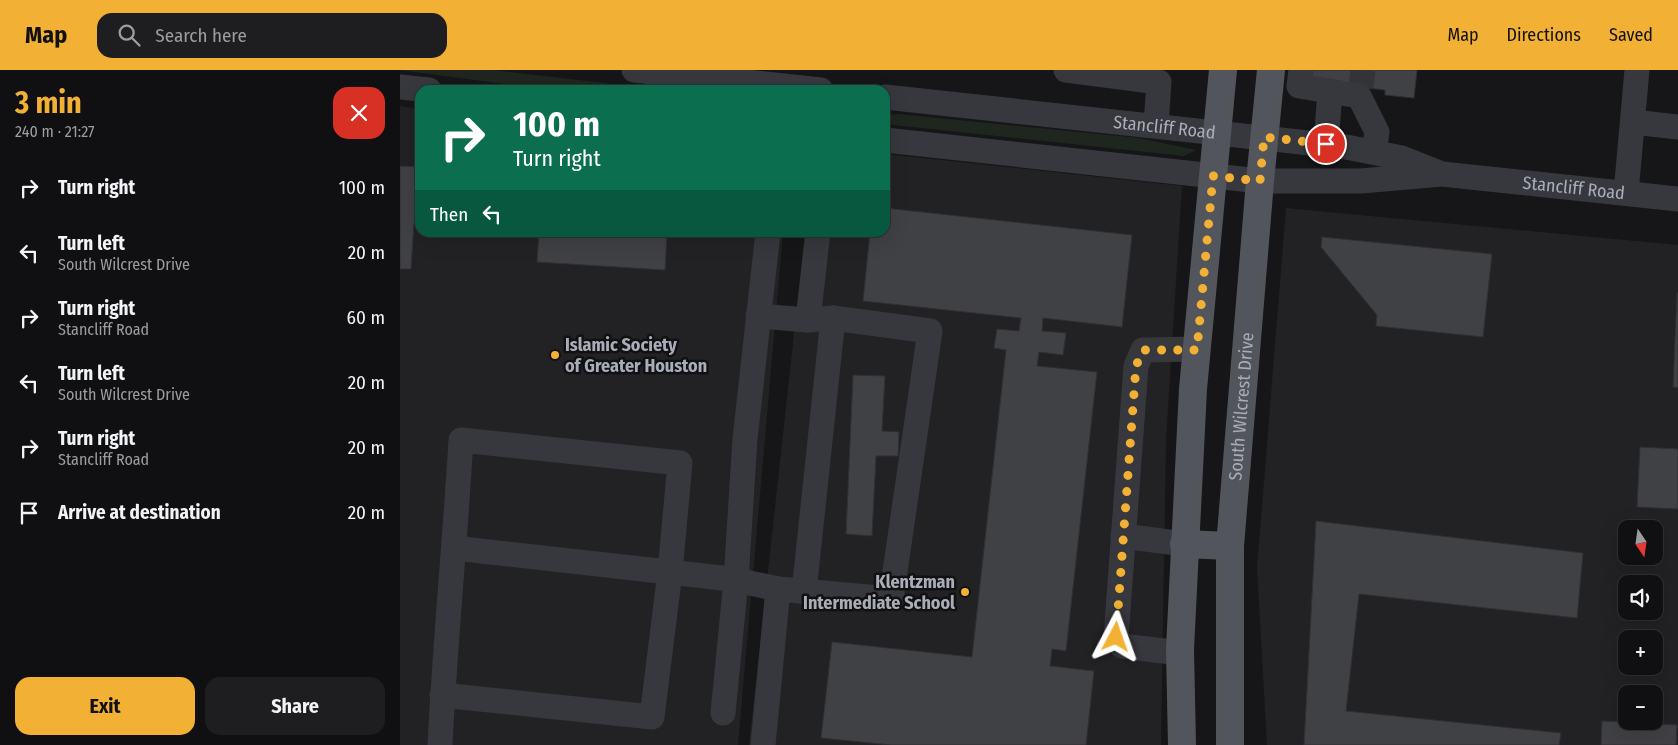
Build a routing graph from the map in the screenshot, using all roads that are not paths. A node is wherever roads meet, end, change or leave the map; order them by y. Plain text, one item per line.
1 (634, 70) edge
2 (1066, 70) edge
3 (1223, 70) edge
4 (1271, 76) edge
5 (1300, 78) edge
6 (1636, 80) edge
7 (774, 85) edge
8 (400, 87) edge
9 (415, 88) edge
10 (1330, 91) junction
11 (890, 98) edge
12 (1633, 122) junction
13 (1156, 125) junction
14 (1678, 127) edge
15 (1217, 132) junction
16 (1264, 137) junction
17 (890, 141) edge
18 (1326, 144) junction
19 (1374, 152) junction
20 (1442, 174) junction
21 (1213, 176) junction
22 (1260, 181) junction
23 (1626, 193) junction
24 (1678, 199) edge
25 (767, 237) edge
26 (817, 237) edge
27 (758, 316) junction
28 (833, 318) junction
29 (808, 320) junction
30 (1197, 350) junction
31 (1123, 536) junction
32 (1184, 544) junction
33 (1230, 546) junction
34 (454, 548) junction
35 (670, 572) junction
36 (736, 580) junction
37 (778, 590) junction
38 (804, 592) junction
39 (1180, 653) junction
40 (442, 696) junction
41 (723, 713) dead end
42 (440, 745) edge
43 (762, 745) edge
44 (1182, 745) edge
45 (1230, 745) edge

1 - 7 street
2 - 13 street
3 - 15 main road
4 - 5 street
4 - 16 main road, South Wilcrest Drive
5 - 10 street
6 - 12 street
8 - 9 street
10 - 18 street
10 - 19 street
11 - 13 street, Stancliff Road
12 - 14 street
12 - 23 street
13 - 15 street, Stancliff Road
15 - 16 street, Stancliff Road
15 - 21 main road
16 - 18 street, Stancliff Road
16 - 22 main road, South Wilcrest Drive
17 - 21 street, Stancliff Road
18 - 19 street, Stancliff Road
19 - 20 street, Stancliff Road
20 - 22 street, Stancliff Road
20 - 23 street, Stancliff Road
21 - 22 street, Stancliff Road
21 - 30 main road
22 - 33 main road, South Wilcrest Drive
23 - 24 street, Stancliff Road
25 - 27 street
26 - 29 street
27 - 29 street
27 - 36 street
28 - 29 street
28 - 38 street
28 - 38 street
30 - 31 street
30 - 32 main road
31 - 32 street
31 - 39 street
32 - 33 main road
32 - 39 main road
33 - 45 main road, South Wilcrest Drive
34 - 35 street
34 - 35 street
34 - 40 street
35 - 36 street
35 - 40 street
36 - 37 street
36 - 41 street
37 - 38 street
37 - 43 street
39 - 44 main road
40 - 42 street

